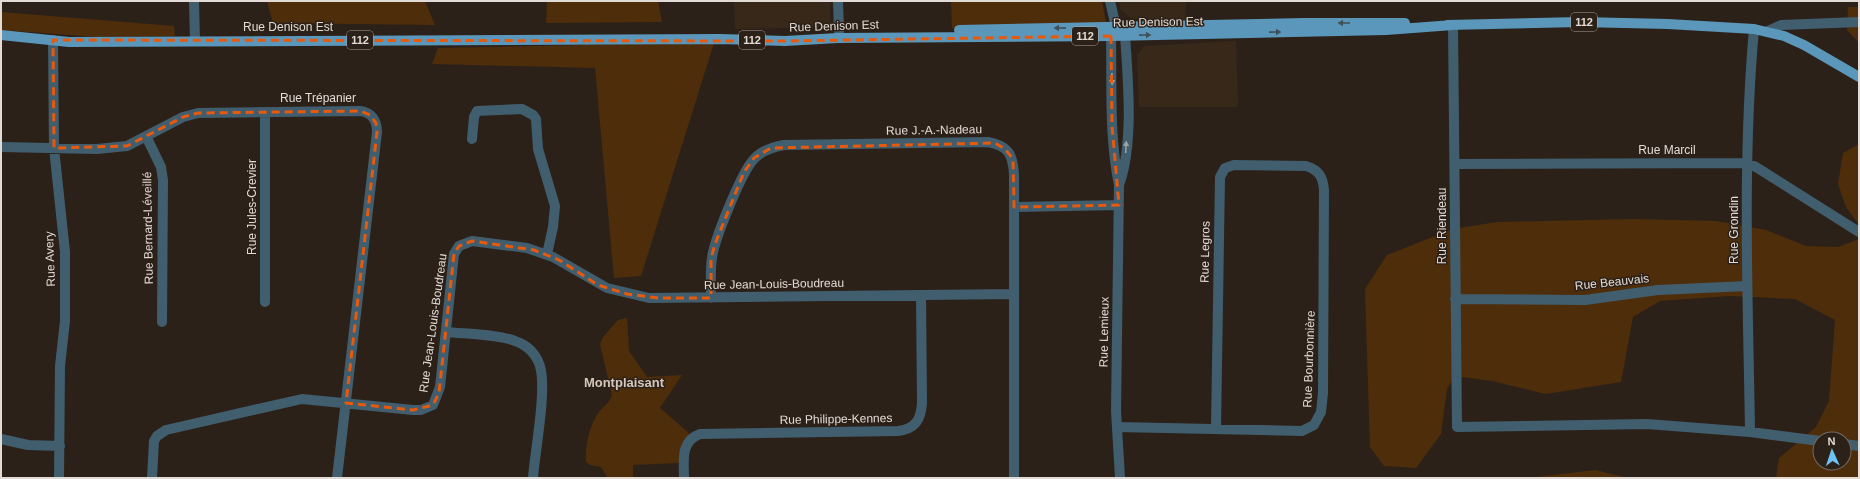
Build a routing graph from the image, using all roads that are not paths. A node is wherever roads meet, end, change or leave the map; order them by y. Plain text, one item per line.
1 (194, 1) edge
2 (838, 1) edge
3 (1110, 1) edge
4 (1859, 22) edge
5 (1452, 25) junction
6 (1754, 29) junction
7 (1113, 31) junction
8 (1768, 31) junction
9 (839, 32) junction
10 (1, 35) edge
11 (1125, 35) junction
12 (720, 39) junction
13 (53, 40) junction
14 (195, 41) junction
15 (1859, 77) edge
16 (265, 112) junction
17 (146, 136) junction
18 (472, 139) dead end
19 (1, 147) edge
20 (54, 148) junction
21 (1746, 163) junction
22 (1455, 164) junction
23 (1313, 169) joint
24 (1119, 185) junction
25 (1119, 205) junction
26 (1014, 207) junction
27 (1859, 232) edge
28 (547, 254) junction
29 (1747, 286) junction
30 (1014, 294) junction
31 (921, 295) junction
32 (711, 298) junction
33 (1455, 299) junction
34 (265, 302) dead end
35 (162, 322) dead end
36 (446, 332) junction
37 (346, 403) junction
38 (1117, 427) junction
39 (1216, 428) junction
40 (1750, 432) junction
41 (1, 439) edge
42 (1812, 440) edge
43 (60, 446) junction
44 (59, 478) edge
45 (152, 478) edge
46 (337, 478) edge
47 (532, 478) edge
48 (684, 478) edge
49 (1014, 478) edge
50 (1120, 478) edge

1 - 14 street
2 - 9 street
3 - 7 street, Rue Lemieux
4 - 8 street
5 - 6 main road, Rue Denison Est / 112
5 -> 7 main road, Rue Denison Est
11 -> 5 main road, Rue Denison Est / 112
5 - 22 street, Rue Riendeau
6 - 8 main road, Rue Denison Est / 112
6 - 21 street, Rue Grondin
7 -> 9 main road, Rue Denison Est
7 - 11 main road, Rue Denison Est / 112
7 - 12 main road, Rue Denison Est / 112
7 -> 24 street, Rue Lemieux
8 - 15 main road, Rue Denison Est / 112
9 - 12 main road, Rue Denison Est
10 - 13 main road, Rue Denison Est / 112
24 -> 11 street, Rue Lemieux
12 - 14 main road, Rue Denison Est / 112
13 - 14 main road, Rue Denison Est / 112
13 - 20 street, Rue Avery
16 - 17 street, Rue Trépanier
16 - 34 street, Rue Jules-Crevier
16 - 37 street, Rue Trépanier
17 - 20 street, Rue Trépanier
17 - 35 street, Rue Bernard-Léveillé
18 - 28 street
19 - 20 street, Rue Trépanier
20 - 43 street, Rue Avery
21 - 22 street, Rue Marcil
21 - 27 street, Rue Marcil
21 - 29 street, Rue Grondin
22 - 33 street, Rue Riendeau
23 - 39 street, Rue Legros
23 - 39 street, Rue Bourbonnière
24 - 25 street, Rue Lemieux
25 - 26 street
25 - 38 street, Rue Lemieux
26 - 30 street, Rue J.-A.-Nadeau
26 - 32 street, Rue J.-A.-Nadeau
28 - 32 street, Rue Jean-Louis-Boudreau
28 - 36 street, Rue Jean-Louis-Boudreau
29 - 33 street, Rue Beauvais
29 - 40 street, Rue Grondin
30 - 31 street, Rue Jean-Louis-Boudreau
30 - 49 street, Rue J.-A.-Nadeau
31 - 32 street, Rue Jean-Louis-Boudreau
31 - 48 street, Rue Philippe-Kennes
33 - 40 street, Rue Riendeau
36 - 37 street, Rue Jean-Louis-Boudreau
36 - 47 street
37 - 45 street, Rue Jean-Louis-Boudreau
37 - 46 street, Rue Trépanier
38 - 39 street, Rue Bourbonnière
38 - 50 street, Rue Lemieux
40 - 42 street
41 - 43 street
43 - 44 street, Rue Avery

